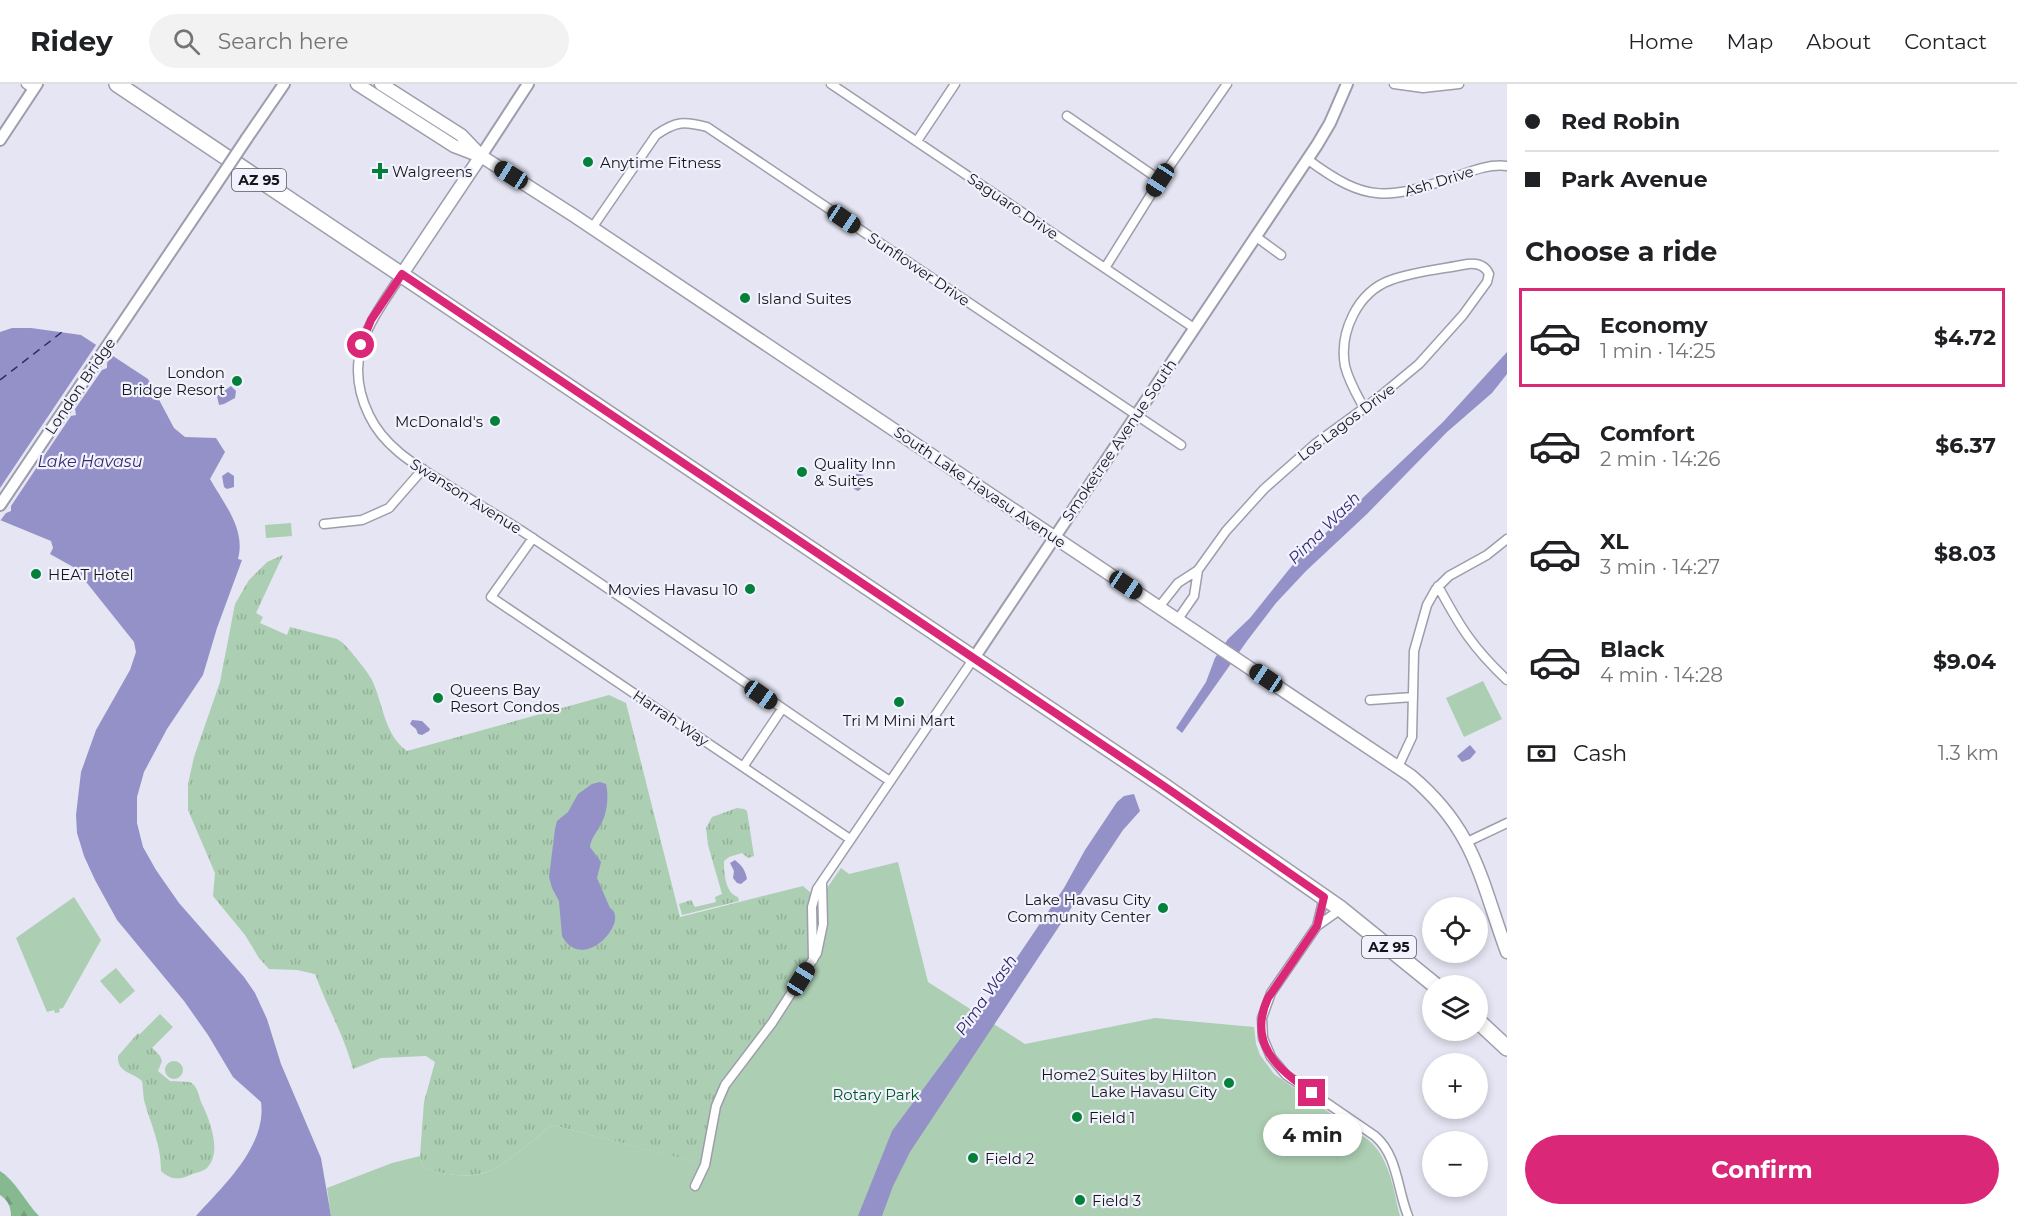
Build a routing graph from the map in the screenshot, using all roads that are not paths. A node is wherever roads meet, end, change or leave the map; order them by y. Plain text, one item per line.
1 (117, 84) edge
2 (284, 84) edge
3 (357, 84) edge
4 (381, 84) edge
5 (528, 84) edge
6 (831, 84) edge
7 (955, 84) edge
8 (1227, 84) edge
9 (1347, 84) edge
10 (1394, 84) edge
11 (1459, 84) edge
12 (32, 86) edge
13 (1067, 116) dead end
14 (0, 140) edge
15 (916, 141) junction
16 (481, 156) junction
17 (1307, 159) junction
18 (1507, 165) edge
19 (1160, 180) junction
20 (592, 228) junction
21 (1255, 236) junction
22 (1281, 255) dead end
23 (1105, 268) junction
24 (402, 274) junction
25 (1194, 328) junction
26 (1364, 408) junction
27 (1136, 416) junction
28 (1181, 445) dead end
29 (423, 469) junction
30 (0, 505) edge
31 (324, 524) dead end
32 (1054, 536) junction
33 (533, 538) junction
34 (1507, 539) edge
35 (1198, 570) junction
36 (1438, 586) junction
37 (1159, 607) junction
38 (1178, 619) junction
39 (974, 658) junction
40 (1507, 680) edge
41 (1413, 697) junction
42 (1370, 700) dead end
43 (782, 709) junction
44 (743, 767) junction
45 (1398, 767) junction
46 (890, 782) junction
47 (1507, 823) edge
48 (850, 839) junction
49 (1467, 842) junction
50 (1324, 897) junction
51 (1341, 909) junction
52 (1317, 926) junction
53 (1507, 952) edge
54 (1423, 975) edge
55 (1488, 1030) edge
56 (1507, 1048) edge
57 (695, 1186) dead end
58 (1408, 1216) edge

1 - 24 highway, AZ 95
2 - 30 street, London Bridge, bridge
3 - 16 main road
4 - 16 main road, South Lake Havasu Avenue
5 - 16 street, Swanson Avenue
6 - 15 street, Saguaro Drive
7 - 15 street
8 - 19 street
9 - 17 street, Smoketree Avenue South
10 - 11 street
12 - 14 street
13 - 19 street
15 - 23 street, Saguaro Drive
16 - 20 main road, South Lake Havasu Avenue
16 - 24 main road, Swanson Avenue
17 - 18 street, Ash Drive
17 - 21 street, Smoketree Avenue South
19 - 23 street
20 - 27 street, Sunflower Drive
20 - 32 main road, South Lake Havasu Avenue
21 - 22 street
21 - 25 street, Smoketree Avenue South
23 - 25 street, Saguaro Drive
24 - 29 street, Swanson Avenue
24 - 39 highway, AZ 95
25 - 27 street, Smoketree Avenue South
26 - 26 street, Los Lagos Drive
26 - 35 street, Los Lagos Drive
27 - 28 street, Sunflower Drive
27 - 32 street, Smoketree Avenue South
29 - 31 street
29 - 33 street, Swanson Avenue
32 - 37 main road, South Lake Havasu Avenue
32 - 39 street, Smoketree Avenue South
33 - 43 street, Swanson Avenue
33 - 44 street, Harrah Way
34 - 36 street
35 - 37 street, Los Lagos Drive
35 - 38 street, Los Lagos Drive
36 - 40 street
36 - 41 street
37 - 38 main road, South Lake Havasu Avenue
38 - 45 main road, South Lake Havasu Avenue
39 - 46 street, Smoketree Avenue South
39 - 50 highway, AZ 95
41 - 42 street
41 - 45 street
43 - 44 street
43 - 46 street, Swanson Avenue
44 - 48 street, Harrah Way
45 - 49 main road, South Lake Havasu Avenue
46 - 48 street, Smoketree Avenue South
47 - 49 street
48 - 57 street, Smoketree Avenue South
49 - 53 main road, South Lake Havasu Avenue
50 - 51 highway, AZ 95
50 - 52 street
51 - 52 street
51 - 54 highway, AZ 95
52 - 58 street
55 - 56 highway

